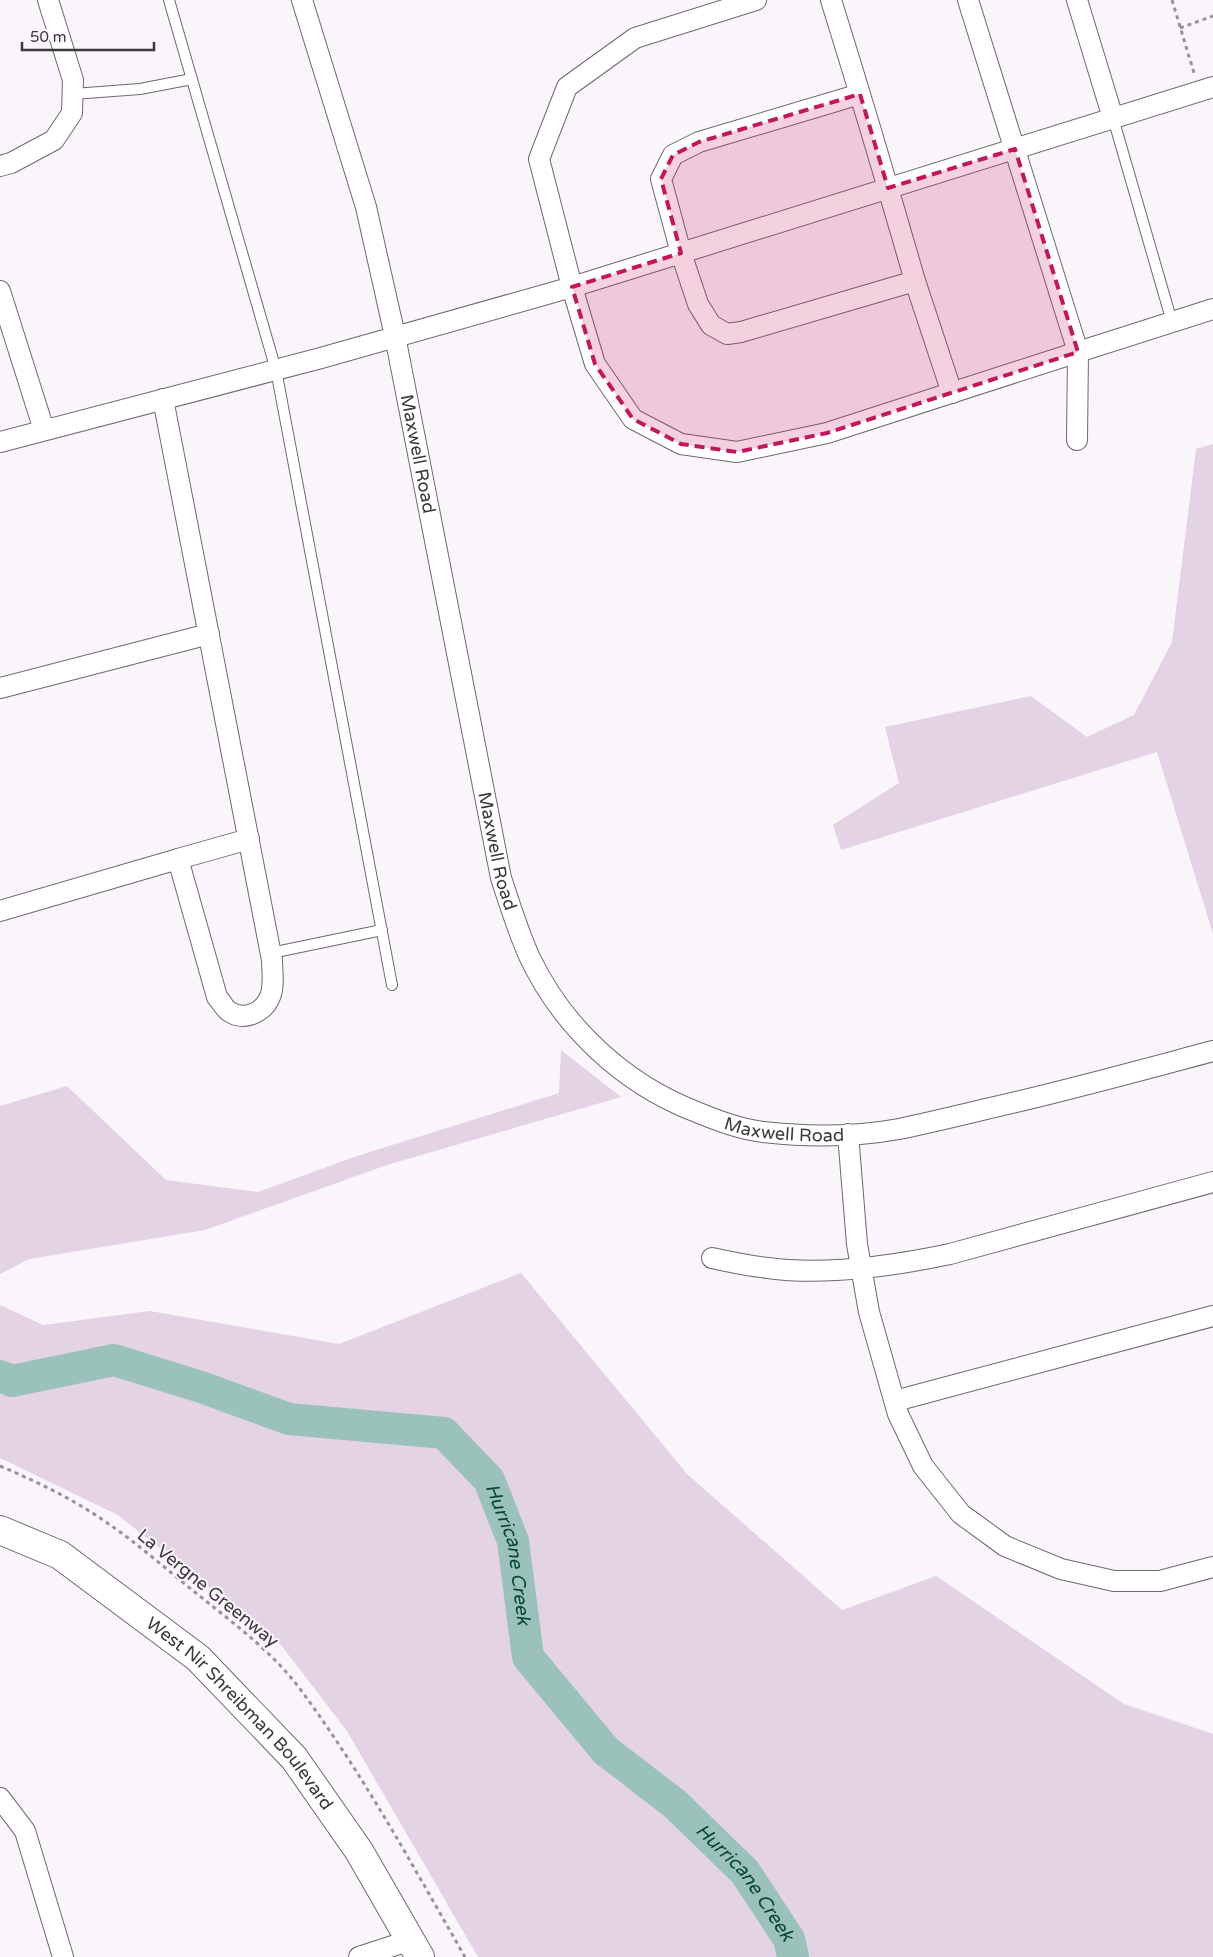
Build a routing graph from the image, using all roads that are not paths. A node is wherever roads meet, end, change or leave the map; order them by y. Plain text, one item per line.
1 (48, 0) edge
2 (169, 0) edge
3 (302, 0) edge
4 (756, 0) edge
5 (831, 0) edge
6 (968, 0) edge
7 (1077, 0) edge
8 (192, 79) junction
9 (1213, 87) edge
10 (73, 94) junction
11 (860, 94) junction
12 (1113, 118) junction
13 (1015, 149) junction
14 (0, 166) edge
15 (888, 188) junction
16 (681, 253) junction
17 (915, 281) junction
18 (572, 286) junction
19 (0, 291) edge
20 (1213, 309) edge
21 (1172, 322) junction
22 (395, 336) junction
23 (1078, 352) junction
24 (276, 370) junction
25 (952, 393) junction
26 (163, 399) junction
27 (44, 430) junction
28 (1077, 440) dead end
29 (0, 442) edge
30 (209, 634) junction
31 (0, 688) edge
32 (249, 839) junction
33 (178, 859) junction
34 (0, 911) edge
35 (382, 930) junction
36 (271, 953) junction
37 (392, 985) dead end
38 (1213, 1051) edge
39 (848, 1134) junction
40 (1213, 1182) edge
41 (712, 1258) dead end
42 (861, 1267) junction
43 (1213, 1316) edge
44 (895, 1401) junction
45 (0, 1530) edge
46 (1213, 1567) edge
47 (0, 1798) edge
48 (415, 1949) edge
49 (63, 1957) edge
50 (359, 1957) edge

1 - 10 street
2 - 8 lane
3 - 22 street, Maxwell Road
4 - 18 street
5 - 11 street
6 - 13 street
7 - 12 street
8 - 10 lane
8 - 24 lane
9 - 12 street
10 - 14 street
11 - 15 street
11 - 16 street
12 - 13 street
12 - 21 lane
13 - 15 street
13 - 23 street
15 - 16 street
15 - 17 street
16 - 17 street
16 - 18 street
17 - 25 street
18 - 22 street
18 - 25 street
19 - 27 street
20 - 21 street
21 - 23 street
22 - 24 street
22 - 39 street, Maxwell Road
23 - 25 street
23 - 28 street
24 - 26 street
24 - 35 lane
26 - 27 street
26 - 30 street
27 - 29 street
30 - 31 street
30 - 32 street
32 - 33 street
32 - 36 street
33 - 34 street
33 - 36 street
35 - 36 lane
35 - 37 lane
38 - 39 street, Maxwell Road
39 - 42 street
40 - 42 street
41 - 42 street
42 - 44 street
43 - 44 street
44 - 46 street
45 - 48 main road, West Nir Shreibman Boulevard
47 - 49 street
48 - 50 street

